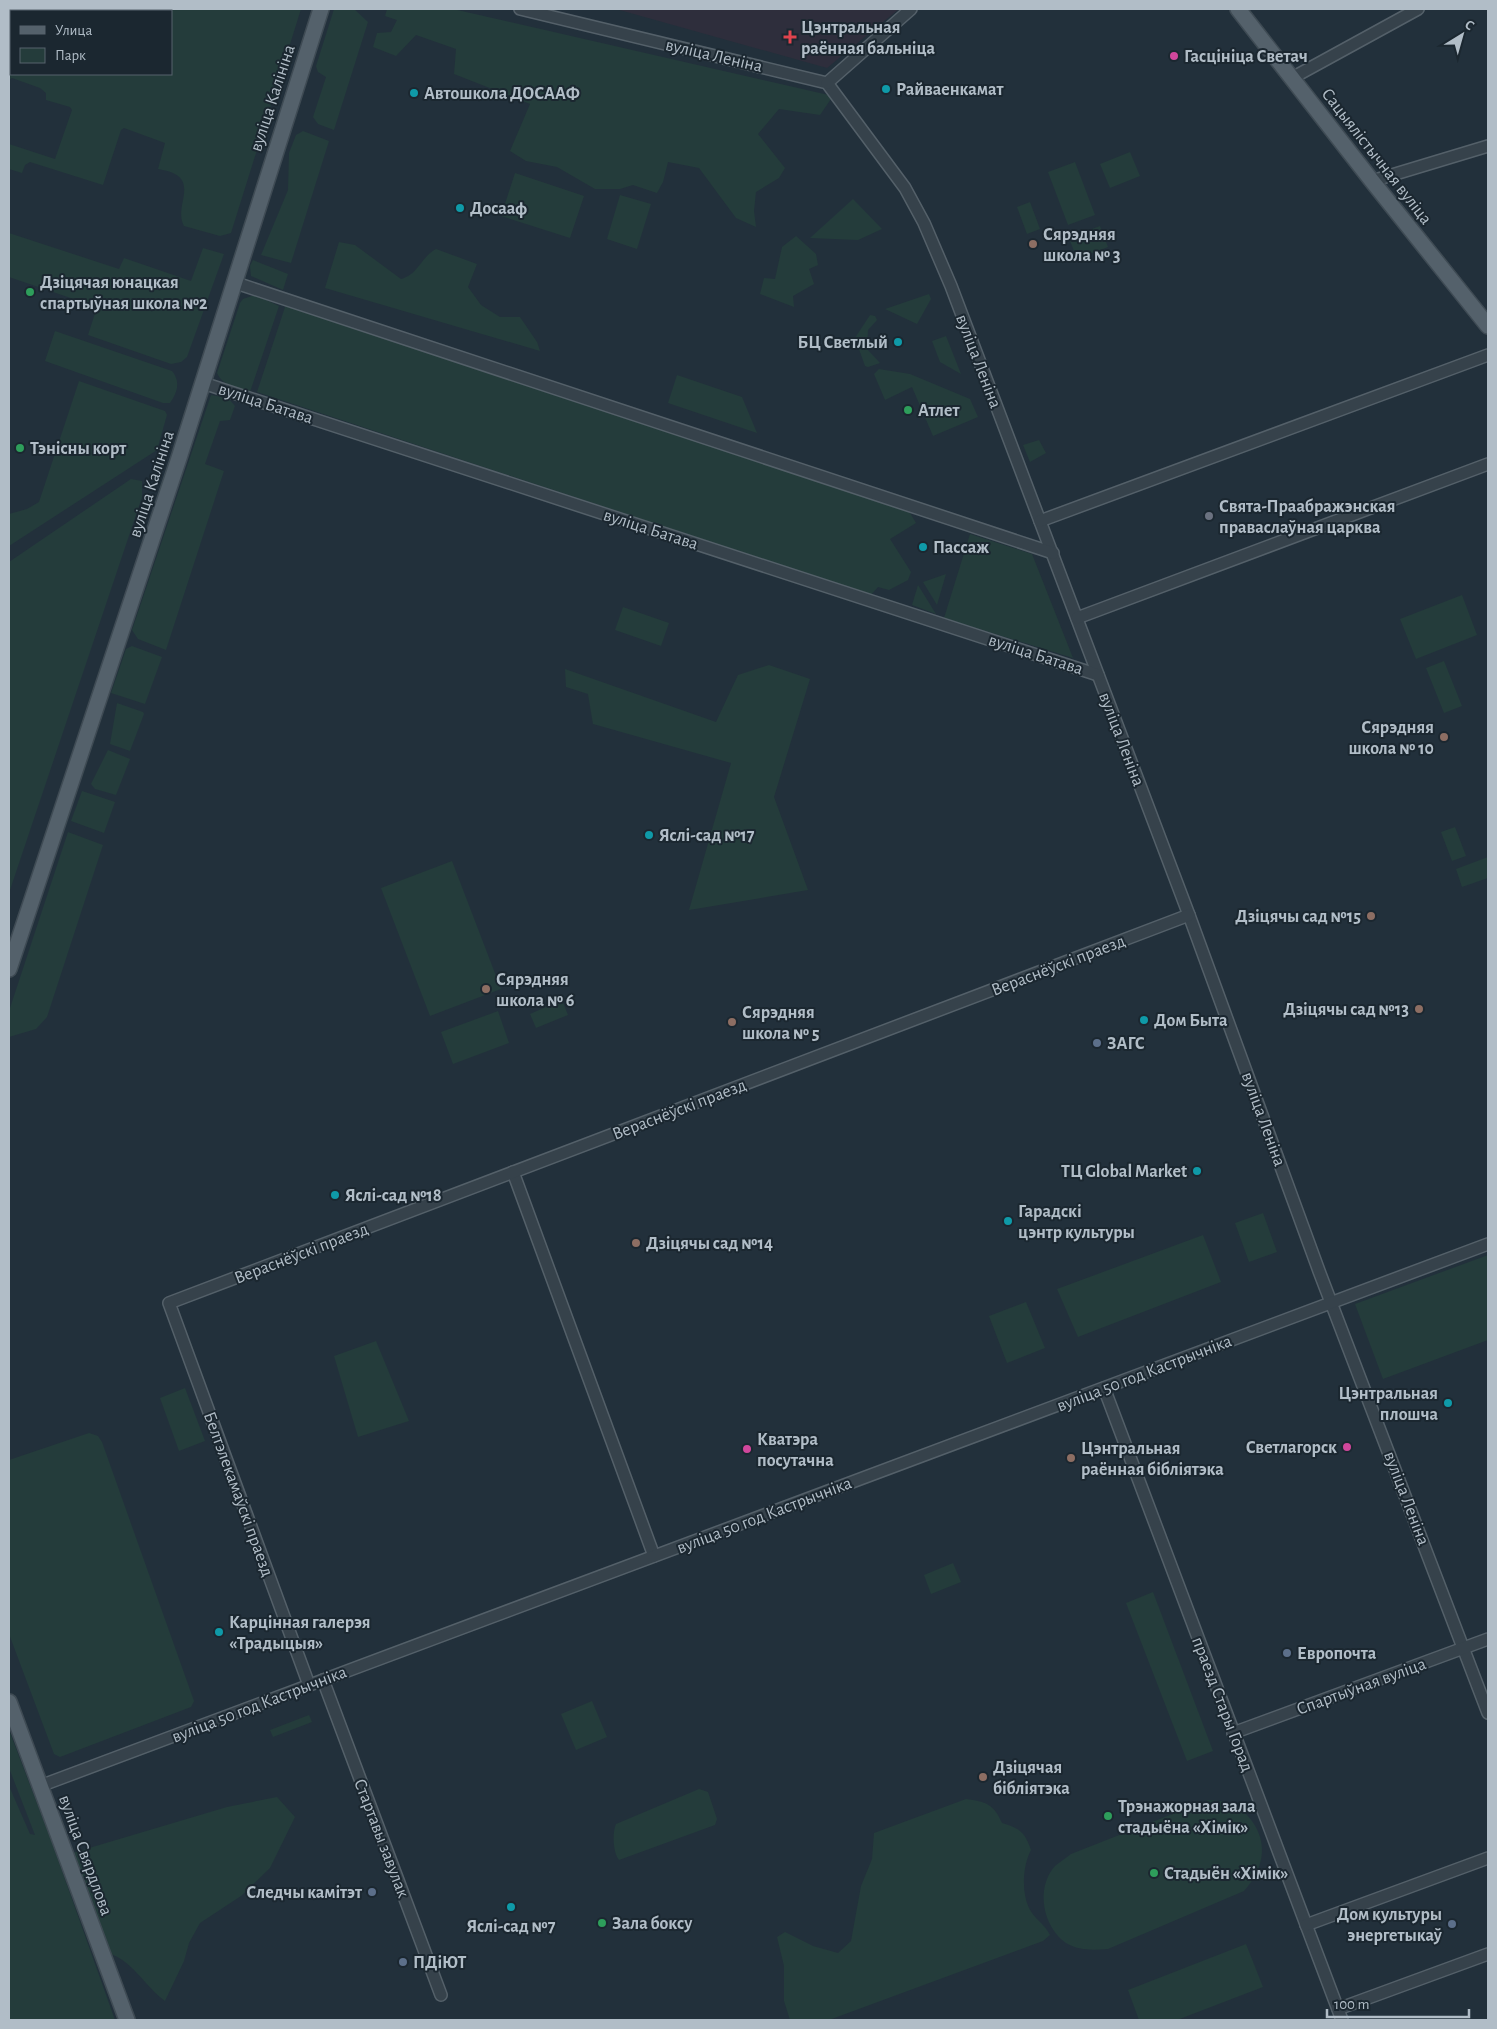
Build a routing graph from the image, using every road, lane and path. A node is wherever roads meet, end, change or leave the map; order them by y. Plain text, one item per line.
1 (321, 9) edge
2 (520, 9) edge
3 (911, 9) edge
4 (1238, 9) edge
5 (1418, 9) edge
6 (1292, 78) junction
7 (827, 83) junction
8 (1488, 146) edge
9 (1372, 181) junction
10 (234, 282) junction
11 (1488, 326) edge
12 (1488, 355) edge
13 (203, 383) junction
14 (1488, 464) edge
15 (1040, 521) junction
16 (1053, 553) junction
17 (1077, 618) junction
18 (1098, 675) junction
19 (1189, 915) junction
20 (9, 969) edge
21 (513, 1172) junction
22 (1488, 1244) edge
23 (170, 1303) joint
24 (1331, 1303) junction
25 (1104, 1388) junction
26 (654, 1556) junction
27 (1488, 1639) edge
28 (1464, 1648) junction
29 (323, 1680) junction
30 (309, 1686) junction
31 (9, 1702) edge
32 (1488, 1713) edge
33 (1233, 1732) junction
34 (40, 1786) junction
35 (1488, 1858) edge
36 (1306, 1925) junction
37 (1488, 1954) edge
38 (441, 1996) dead end
39 (1340, 2015) edge
40 (128, 2020) edge

1 - 10 main road, вуліца Калініна
2 - 7 street, вуліца Леніна
3 - 7 street
4 - 6 main road, Сацыялістычная вуліца
5 - 6 street
6 - 9 main road, Сацыялістычная вуліца
7 - 15 street, вуліца Леніна
8 - 9 street
9 - 11 main road, Сацыялістычная вуліца
10 - 13 main road, вуліца Калініна
10 - 16 street
12 - 15 street
13 - 18 street, вуліца Батава
13 - 20 main road, вуліца Калініна
14 - 17 street
15 - 16 street, вуліца Леніна
16 - 17 street, вуліца Леніна
17 - 18 street, вуліца Леніна
18 - 19 street, вуліца Леніна
19 - 21 street, Вераснёўскі праезд
19 - 24 street, вуліца Леніна
21 - 23 street, Вераснёўскі праезд
21 - 26 street
22 - 24 street, вуліца 50 год Кастрычніка
23 - 30 street, Белтэлекамаўскі праезд
24 - 25 street, вуліца 50 год Кастрычніка
24 - 28 street, вуліца Леніна
25 - 26 street, вуліца 50 год Кастрычніка
25 - 33 street, праезд Стары Горад
26 - 29 street, вуліца 50 год Кастрычніка
27 - 28 street, Спартыўная вуліца
28 - 32 street, вуліца Леніна
28 - 33 street, Спартыўная вуліца
29 - 30 street, вуліца 50 год Кастрычніка
29 - 38 street, Стартавы завулак
30 - 34 street, вуліца 50 год Кастрычніка
31 - 34 main road, вуліца Свярдлова
33 - 36 street, праезд Стары Горад
34 - 40 main road, вуліца Свярдлова
35 - 36 street
36 - 39 street, праезд Стары Горад
37 - 39 street

